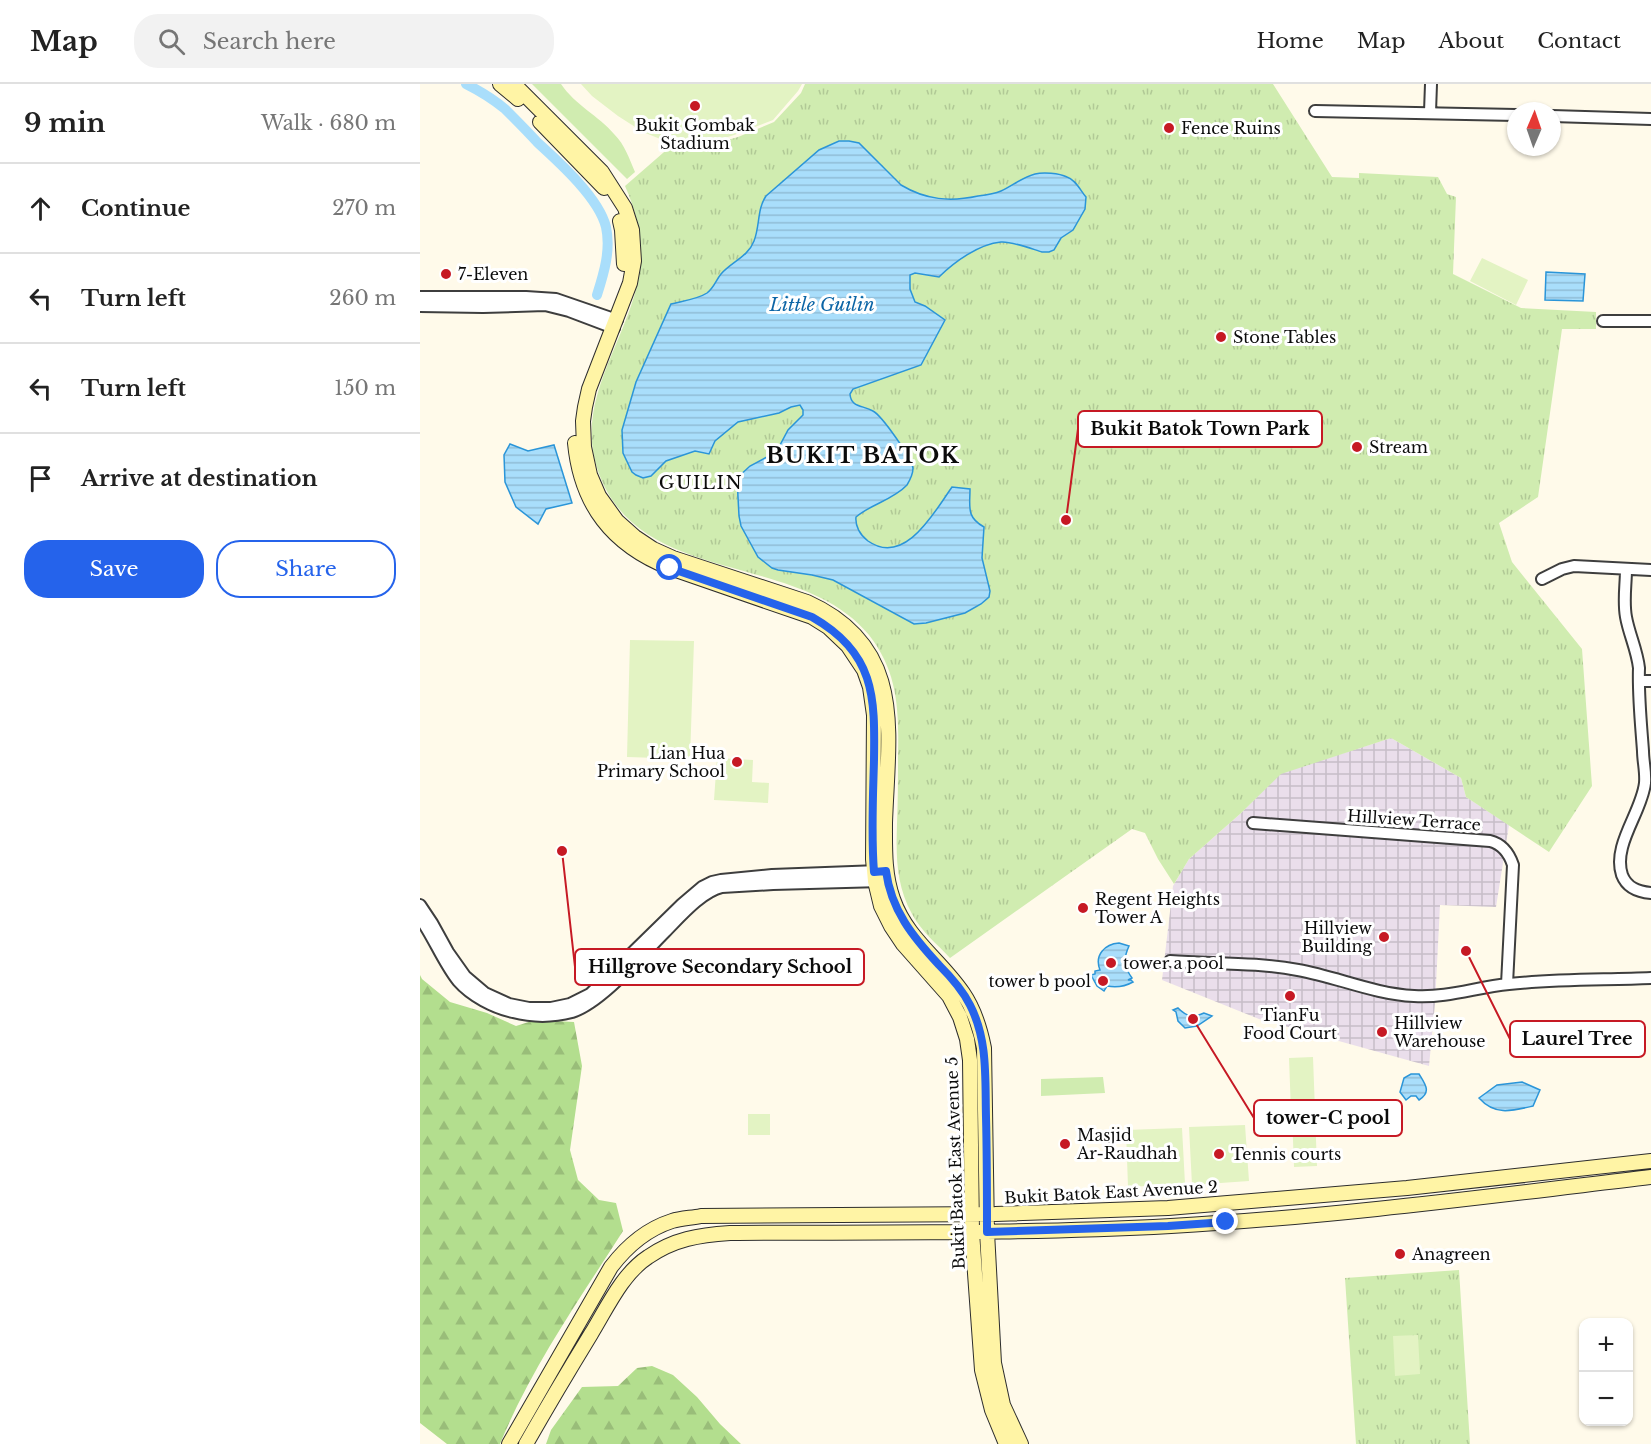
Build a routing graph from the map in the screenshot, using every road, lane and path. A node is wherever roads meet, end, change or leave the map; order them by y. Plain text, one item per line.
1 (500, 84) edge
2 (514, 84) edge
3 (1431, 84) edge
4 (1315, 111) dead end
5 (1430, 112) junction
6 (1507, 115) edge
7 (1561, 116) edge
8 (1651, 119) edge
9 (420, 297) edge
10 (420, 306) edge
11 (1603, 321) dead end
12 (1651, 321) edge
13 (612, 323) junction
14 (1626, 569) junction
15 (1651, 570) edge
16 (1542, 579) dead end
17 (1639, 681) junction
18 (1651, 681) edge
19 (1648, 783) edge
20 (1253, 823) dead end
21 (881, 876) junction
22 (1651, 893) edge
23 (420, 905) edge
24 (420, 918) edge
25 (1170, 961) dead end
26 (1651, 978) edge
27 (1507, 984) junction
28 (1651, 1161) edge
29 (1651, 1177) edge
30 (971, 1214) junction
31 (987, 1214) junction
32 (972, 1232) junction
33 (987, 1232) junction
34 (509, 1444) edge
35 (526, 1444) edge
36 (1006, 1444) edge
37 (1020, 1444) edge

1 - 13 street, Bukit Batok East Avenue 5
2 - 13 street, Bukit Batok East Avenue 5
3 - 5 street
4 - 5 street
5 - 6 street
7 - 8 street
9 - 13 street
10 - 13 street
11 - 12 street
13 - 21 street, Bukit Batok East Avenue 5
14 - 15 street
14 - 16 street
14 - 17 street
17 - 18 street
17 - 19 street
19 - 22 street
20 - 27 street, Hillview Terrace
21 - 23 street
21 - 24 street
21 - 30 street, Bukit Batok East Avenue 5
21 - 31 street, Bukit Batok East Avenue 5
25 - 27 street
26 - 27 street
28 - 31 street, Bukit Batok East Avenue 2
29 - 33 street, Bukit Batok East Avenue 2
30 - 31 street, Bukit Batok East Avenue 2
30 - 32 street, Bukit Batok East Avenue 5
30 - 34 street, Bukit Batok East Avenue 2
31 - 33 street, Bukit Batok East Avenue 5
32 - 33 street, Bukit Batok East Avenue 2
32 - 35 street, Bukit Batok East Avenue 2
32 - 36 street, Bukit Batok East Avenue 5
33 - 37 street, Bukit Batok East Avenue 5

